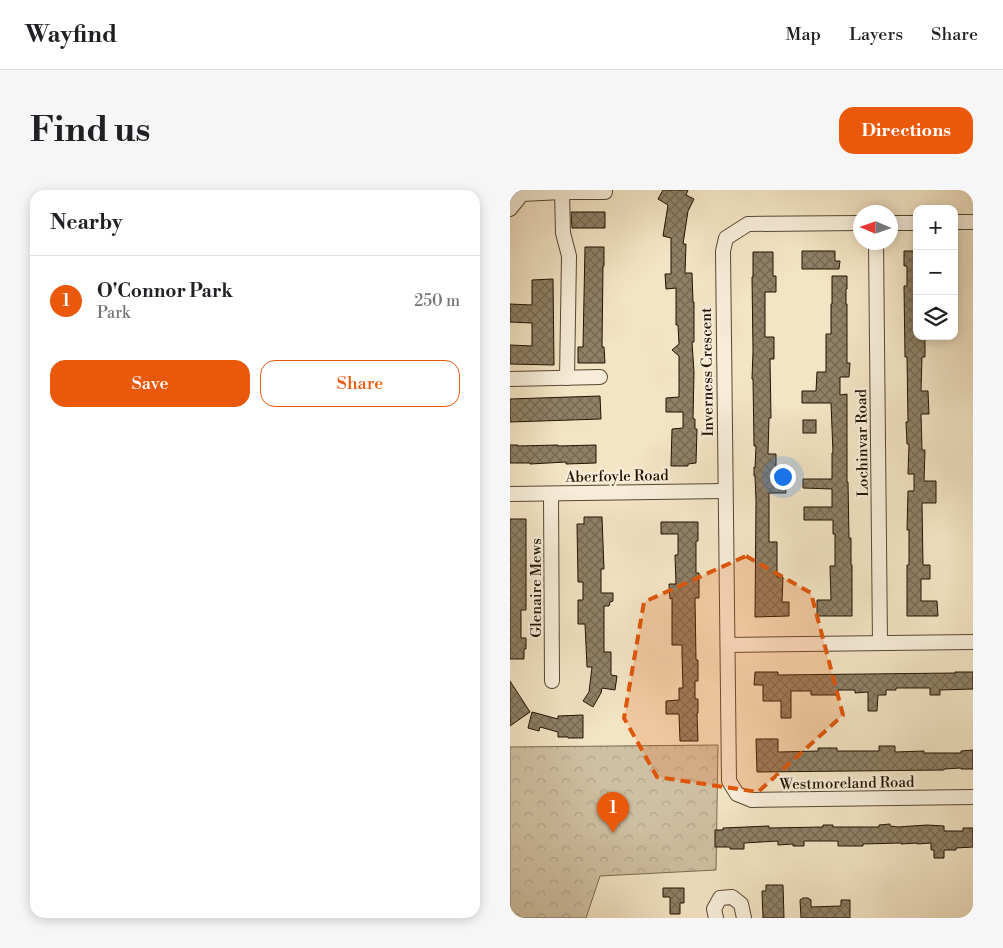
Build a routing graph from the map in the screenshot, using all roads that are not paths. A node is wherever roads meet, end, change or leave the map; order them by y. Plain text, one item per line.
1 (562, 192) junction
2 (605, 192) dead end
3 (510, 210) edge
4 (958, 222) edge
5 (973, 222) edge
6 (853, 223) edge
7 (898, 223) edge
8 (913, 223) edge
9 (876, 250) edge
10 (567, 378) junction
11 (600, 378) dead end
12 (510, 379) edge
13 (725, 491) junction
14 (510, 494) edge
15 (551, 494) junction
16 (973, 642) edge
17 (880, 643) junction
18 (728, 645) junction
19 (552, 681) dead end
20 (729, 781) joint
21 (973, 798) edge
22 (716, 918) edge
23 (744, 918) edge

1 - 2 street
1 - 3 street
1 - 10 street
4 - 5 street
6 - 13 street, Inverness Crescent
7 - 8 street
9 - 17 street, Lochinvar Road
10 - 11 street
10 - 12 street
13 - 15 street, Aberfoyle Road
13 - 18 street, Inverness Crescent
14 - 15 street, Aberfoyle Road
15 - 19 street, Glenaire Mews
16 - 17 street
17 - 18 street
18 - 20 street, Inverness Crescent
20 - 21 street, Westmoreland Road
22 - 23 street

